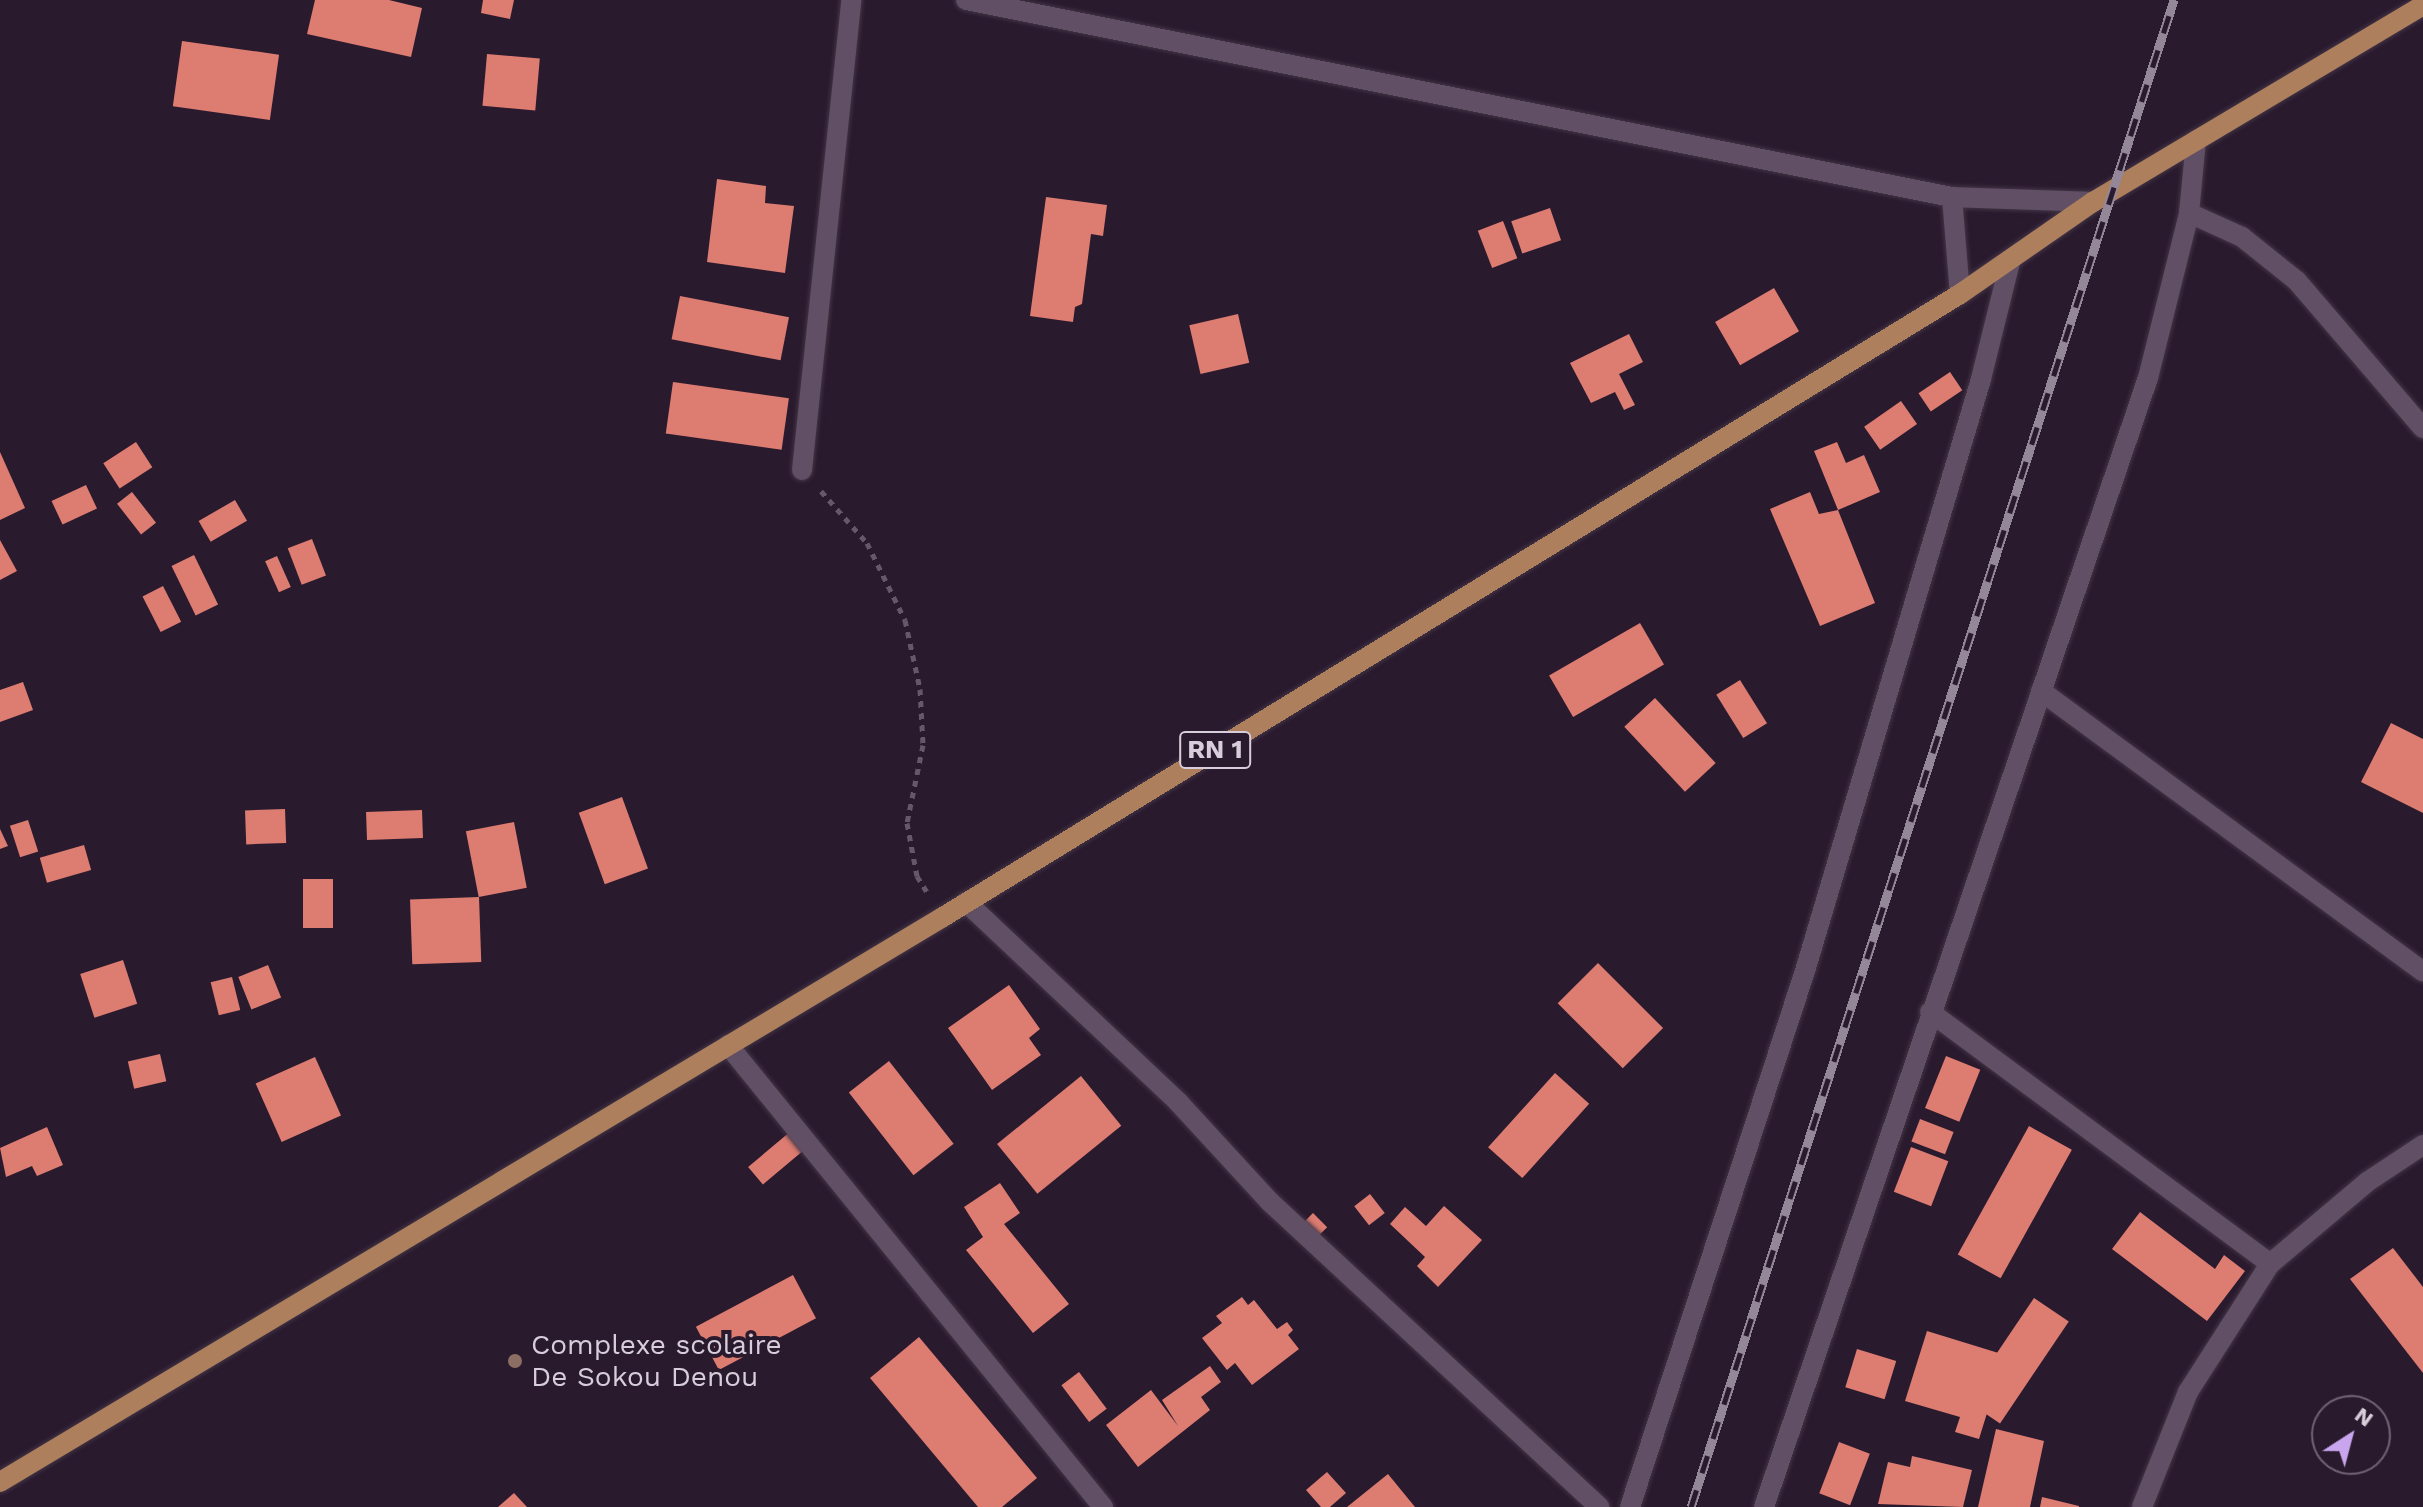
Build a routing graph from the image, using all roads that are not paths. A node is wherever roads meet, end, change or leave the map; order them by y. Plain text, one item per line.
1 (851, 0) edge
2 (966, 0) edge
3 (2423, 5) edge
4 (2196, 140) junction
5 (1952, 197) junction
6 (2093, 202) junction
7 (2189, 213) junction
8 (2010, 262) junction
9 (1960, 294) junction
10 (2423, 428) edge
11 (802, 470) road end
12 (2041, 691) junction
13 (966, 902) junction
14 (2423, 972) edge
15 (1930, 1012) junction
16 (728, 1045) junction
17 (2423, 1145) edge
18 (2270, 1264) junction
19 (0, 1482) edge
20 (1103, 1507) edge
21 (1599, 1507) edge
22 (1630, 1507) edge
23 (1764, 1507) edge
24 (2142, 1507) edge

1 - 11 street
2 - 5 street
3 - 4 main road, RN 1
4 - 6 main road, RN 1
4 - 7 street
5 - 6 street
5 - 9 street
6 - 8 main road, RN 1
7 - 10 street
7 - 12 street
8 - 9 main road, RN 1
8 - 22 street
9 - 13 main road, RN 1
12 - 14 street
12 - 15 street
13 - 16 main road, RN 1
13 - 21 street
15 - 18 street
15 - 23 street
16 - 19 main road, RN 1
16 - 20 street
17 - 18 street
18 - 24 street

